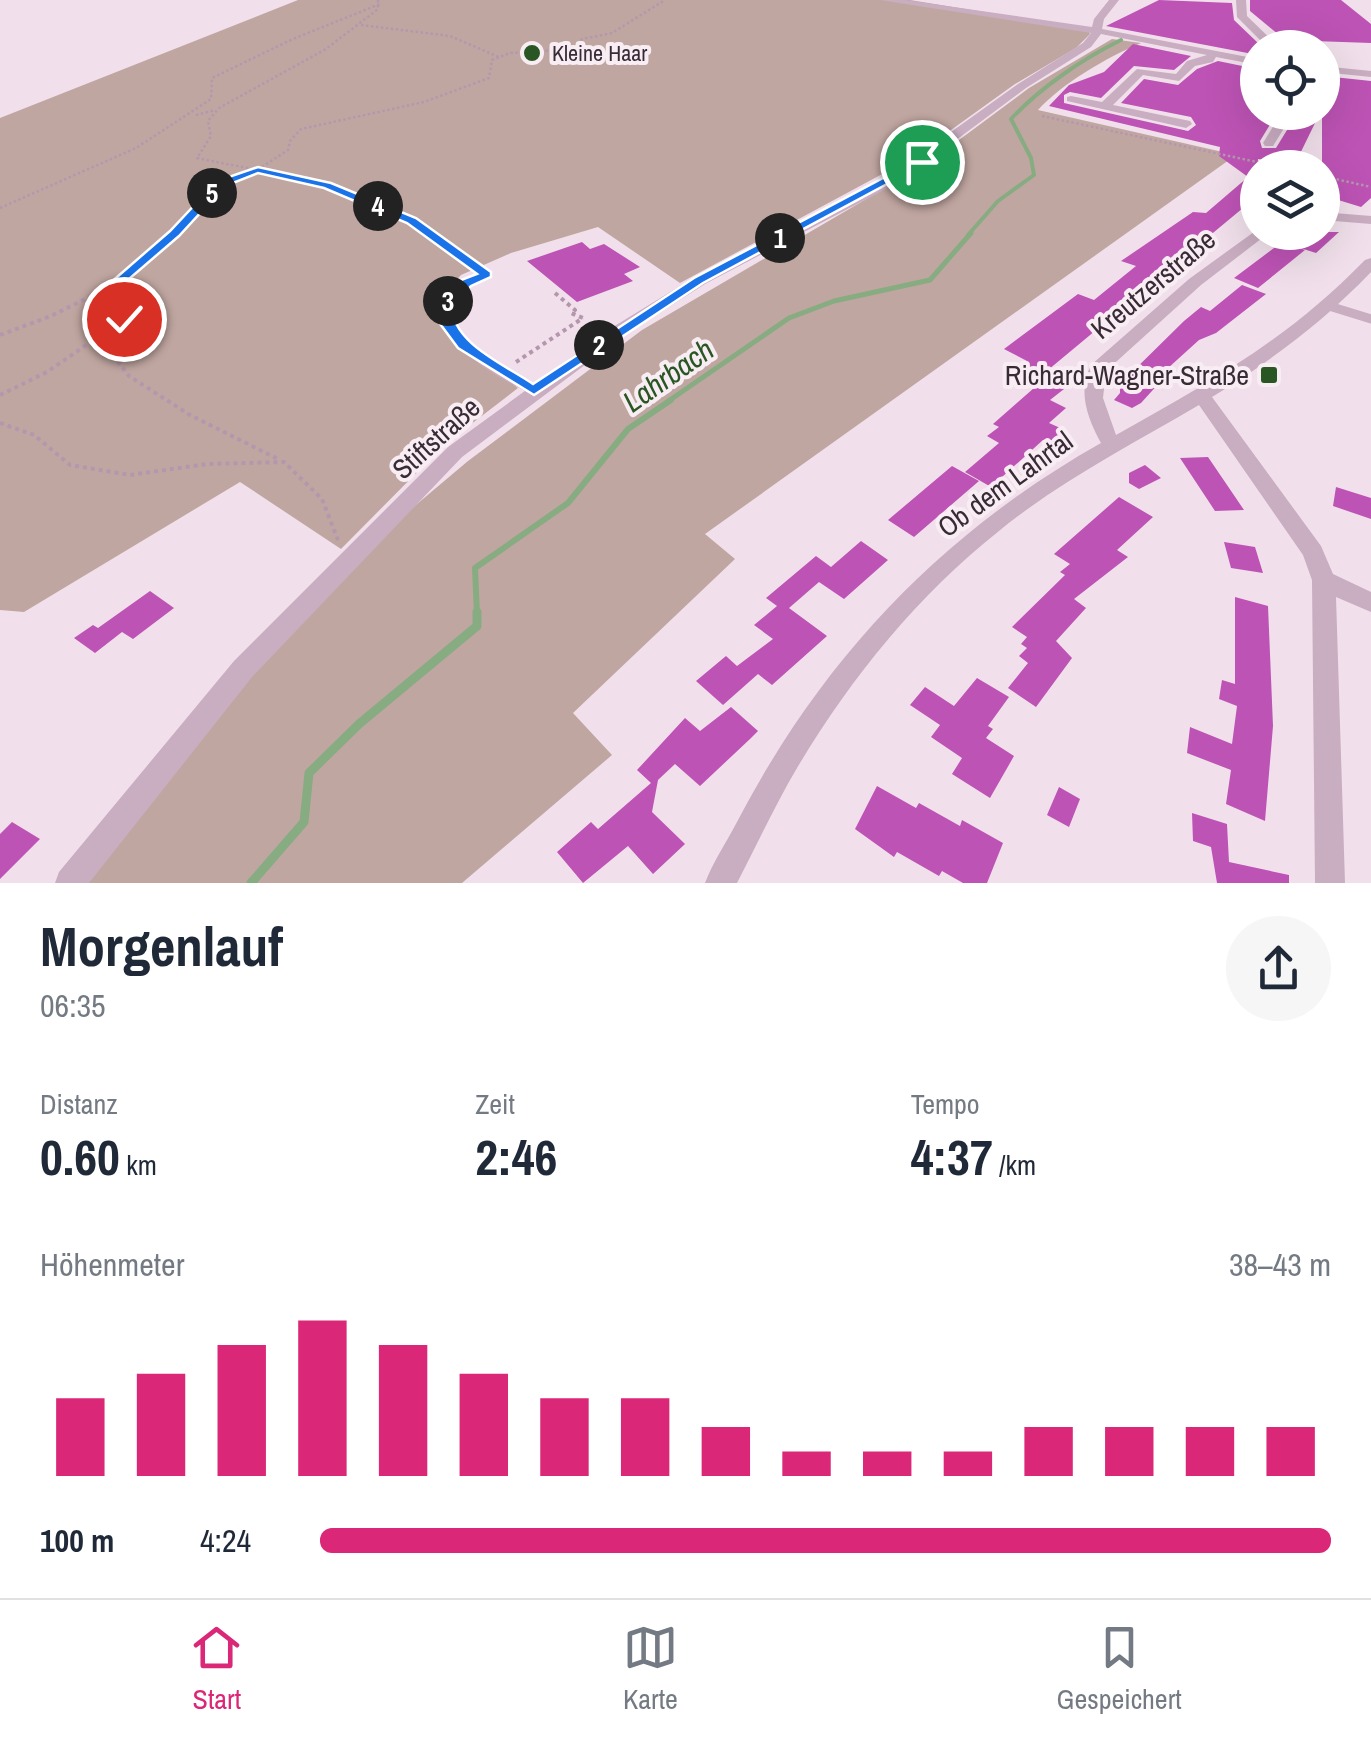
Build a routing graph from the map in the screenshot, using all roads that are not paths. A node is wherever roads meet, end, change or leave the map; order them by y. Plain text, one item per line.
1 (884, 0) edge
2 (1114, 0) edge
3 (1242, 0) edge
4 (1256, 30) edge
5 (1097, 31) junction
6 (1213, 54) junction
7 (1240, 59) edge
8 (1340, 71) edge
9 (1371, 74) edge
10 (1072, 98) dead end
11 (1105, 106) junction
12 (1186, 124) dead end
13 (1277, 130) edge
14 (1269, 142) dead end
15 (1340, 217) edge
16 (1371, 220) edge
17 (1240, 249) edge
18 (486, 274) road end
19 (1366, 275) edge
20 (1329, 306) junction
21 (1371, 319) edge
22 (534, 390) junction
23 (1200, 393) junction
24 (1112, 445) junction
25 (1324, 580) junction
26 (1371, 603) edge
27 (70, 883) edge
28 (720, 883) edge
29 (1330, 883) edge

1 - 5 street
2 - 5 street, Stiftstraße
3 - 4 street
5 - 6 street
5 - 22 street, Stiftstraße
6 - 7 street
6 - 11 street
8 - 9 street
10 - 11 street
11 - 12 street
13 - 14 street
15 - 16 street
17 - 24 street, Kreutzerstraße
18 - 22 lane
19 - 20 street, Ob dem Lahrtal
20 - 21 lane
20 - 23 street, Ob dem Lahrtal
22 - 27 street, Stiftstraße
23 - 24 street, Ob dem Lahrtal
23 - 25 street
24 - 28 street, Ob dem Lahrtal
25 - 26 street
25 - 29 street

